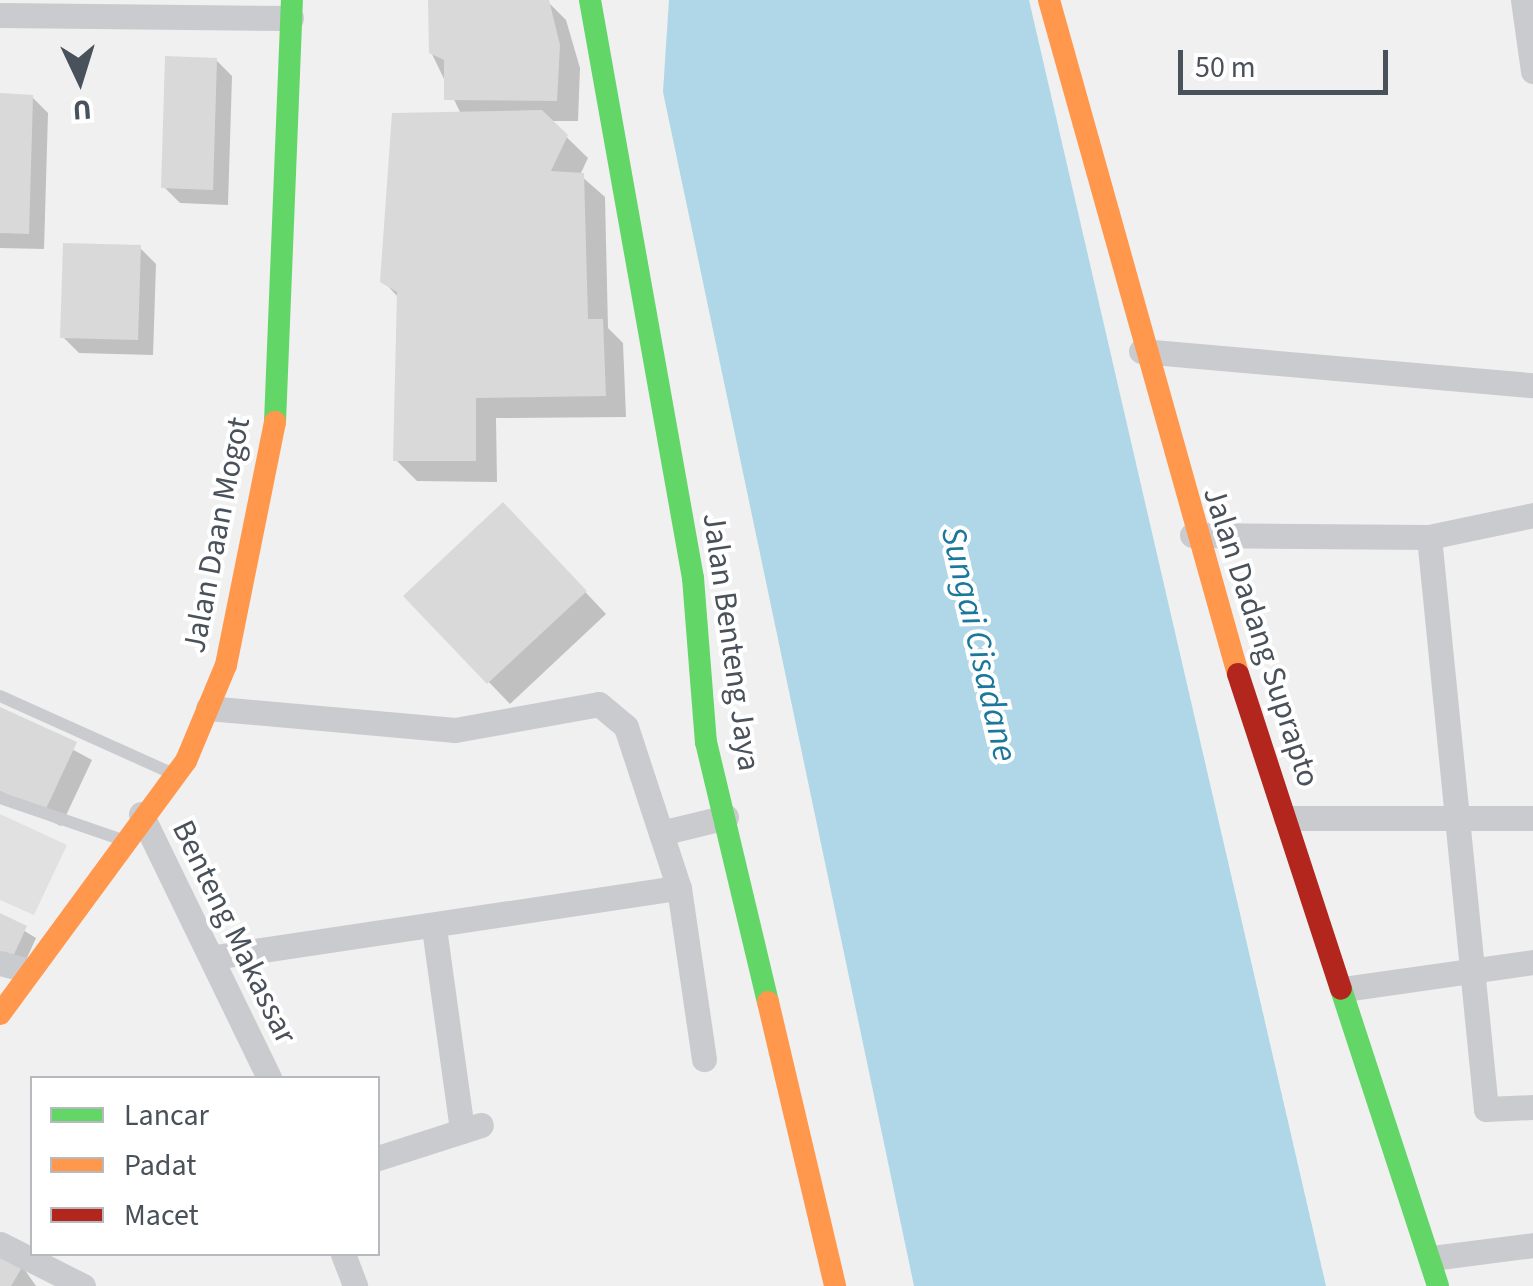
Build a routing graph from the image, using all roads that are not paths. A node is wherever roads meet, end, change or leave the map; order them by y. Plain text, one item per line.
1 (590, 0) edge
2 (1048, 0) edge
3 (1523, 0) edge
4 (291, 9) edge
5 (0, 15) edge
6 (1533, 72) edge
7 (1141, 351) junction
8 (1533, 386) edge
9 (1533, 515) edge
10 (1192, 535) junction
11 (1429, 537) junction
12 (0, 696) edge
13 (208, 708) junction
14 (174, 774) junction
15 (0, 798) edge
16 (141, 814) junction
17 (726, 817) junction
18 (1286, 818) junction
19 (1533, 818) edge
20 (1461, 822) junction
21 (661, 833) junction
22 (123, 840) junction
23 (679, 888) junction
24 (434, 928) junction
25 (215, 957) junction
26 (1533, 962) edge
27 (0, 963) edge
28 (27, 970) junction
29 (1470, 970) junction
30 (1344, 989) junction
31 (0, 1014) edge
32 (704, 1058) dead end
33 (268, 1076) edge
34 (1533, 1107) edge
35 (380, 1157) edge
36 (0, 1244) edge
37 (1533, 1246) edge
38 (343, 1256) edge
39 (1432, 1258) junction
40 (83, 1286) edge
41 (355, 1286) edge
42 (836, 1286) edge
43 (1438, 1286) edge

1 - 17 main road, Jalan Benteng Jaya
2 - 7 main road, Jalan Dadang Suprapto
3 - 6 street
4 - 5 street
4 - 13 main road, Jalan Daan Mogot
7 - 8 street
7 - 10 main road, Jalan Dadang Suprapto
9 - 11 street
10 - 11 street
10 - 18 main road, Jalan Dadang Suprapto
11 - 20 street
12 - 14 lane
13 - 14 main road, Jalan Daan Mogot
13 - 21 street
14 - 16 main road, Jalan Daan Mogot
15 - 22 lane
16 - 22 main road, Jalan Daan Mogot
16 - 25 street, Benteng Makassar
17 - 21 street
17 - 42 main road, Jalan Benteng Jaya
18 - 20 street
18 - 30 main road, Jalan Dadang Suprapto
19 - 20 street
20 - 29 street
21 - 23 street
22 - 28 main road, Jalan Daan Mogot
23 - 24 street
23 - 32 street
24 - 25 street
24 - 35 street
25 - 33 street, Benteng Makassar
26 - 29 street
27 - 28 street
28 - 31 main road, Jalan Daan Mogot
29 - 30 street
29 - 34 street
30 - 39 main road, Jalan Dadang Suprapto
36 - 40 street
37 - 39 street
38 - 41 street
39 - 43 main road, Jalan Dadang Suprapto

